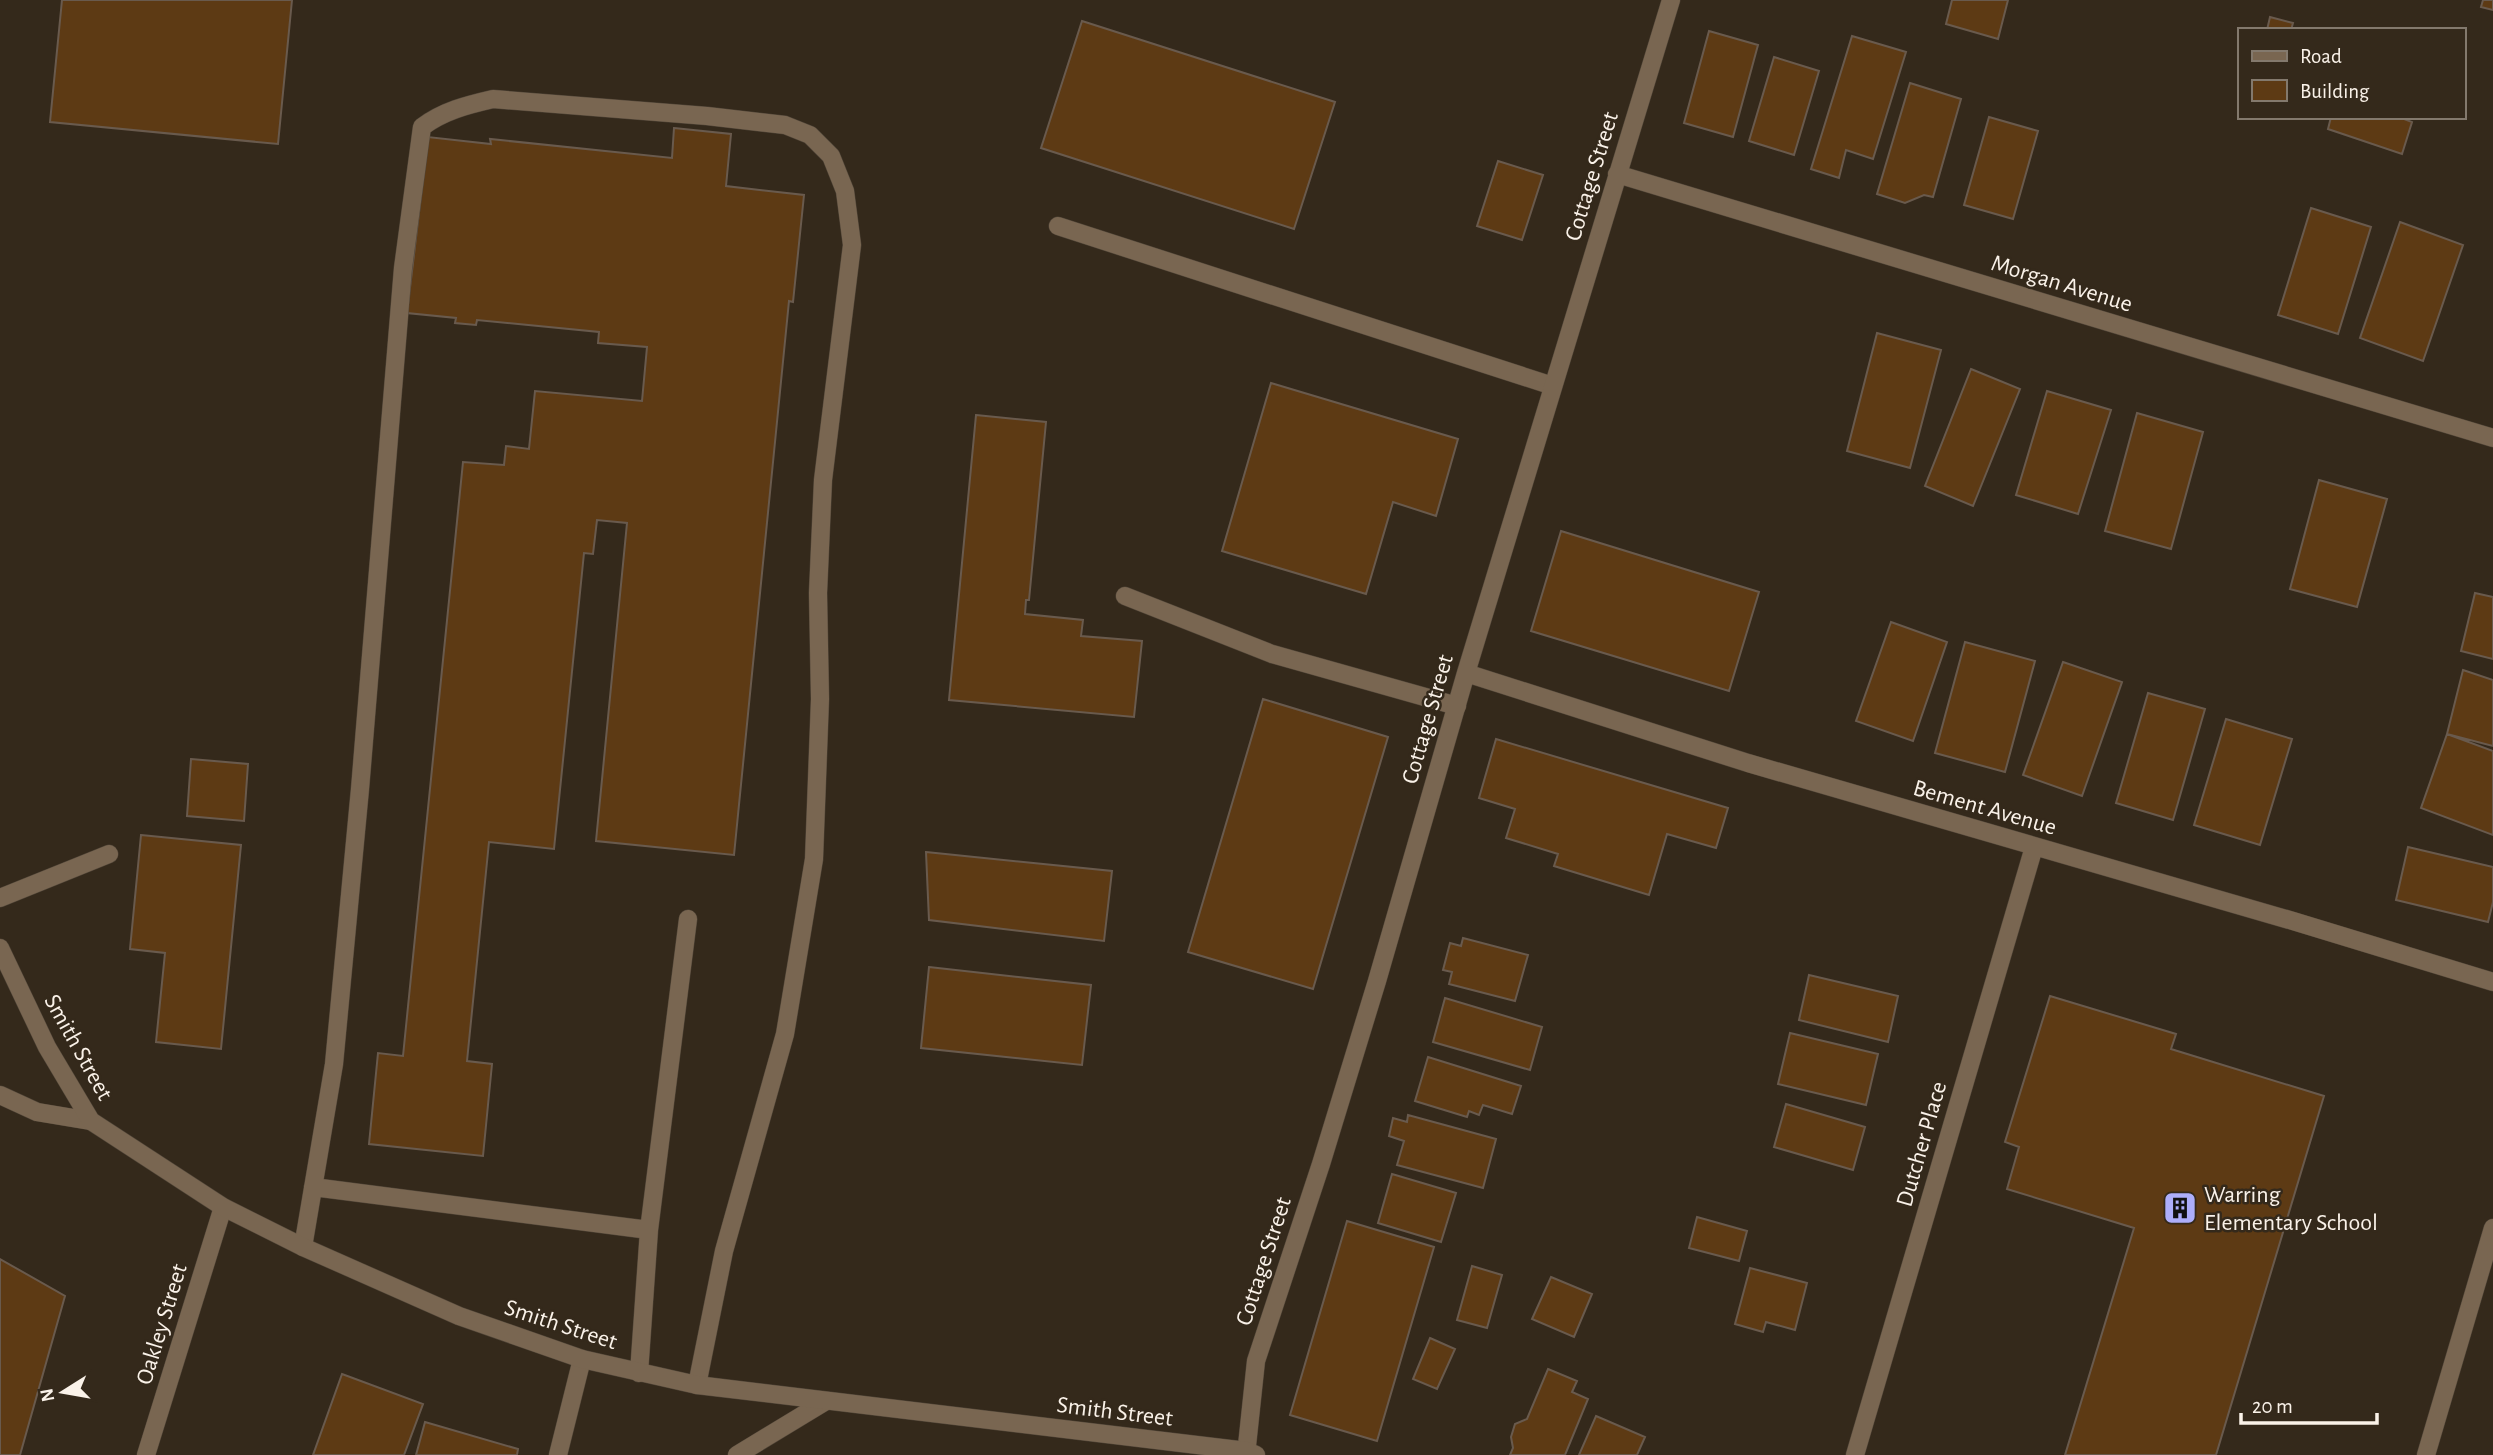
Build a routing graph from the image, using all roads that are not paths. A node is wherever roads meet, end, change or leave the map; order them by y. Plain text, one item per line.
1 (1671, 0) edge
2 (1617, 174) junction
3 (1058, 226) dead end
4 (1553, 386) junction
5 (2493, 438) edge
6 (1125, 596) dead end
7 (1466, 673) junction
8 (1457, 706) junction
9 (2034, 847) junction
10 (110, 854) dead end
11 (0, 898) edge
12 (688, 919) dead end
13 (0, 948) edge
14 (2493, 982) edge
15 (0, 1095) edge
16 (91, 1121) junction
17 (313, 1188) junction
18 (223, 1207) junction
19 (2493, 1228) edge
20 (649, 1230) junction
21 (303, 1247) junction
22 (582, 1359) junction
23 (639, 1373) junction
24 (697, 1385) junction
25 (826, 1401) junction
26 (1250, 1453) edge
27 (146, 1455) edge
28 (558, 1455) edge
29 (737, 1455) edge
30 (1855, 1455) edge
31 (2426, 1455) edge

1 - 2 street, Cottage Street
2 - 4 street, Cottage Street
2 - 5 street, Morgan Avenue
3 - 4 street
4 - 7 street, Cottage Street
6 - 8 street
7 - 8 street, Cottage Street
7 - 9 street, Bement Avenue
8 - 26 street, Cottage Street
9 - 14 street, Bement Avenue
9 - 30 street, Dutcher Place
10 - 11 street
12 - 20 street
13 - 16 street, Smith Street
15 - 16 street
16 - 18 street, Smith Street
17 - 20 street
17 - 21 street
17 - 24 street
18 - 21 street, Smith Street
18 - 27 street, Oakley Street
19 - 31 street
20 - 23 street
21 - 22 street, Smith Street
22 - 23 street, Smith Street
22 - 28 street
23 - 24 street, Smith Street
24 - 25 street, Smith Street
25 - 26 street, Smith Street
25 - 29 street

